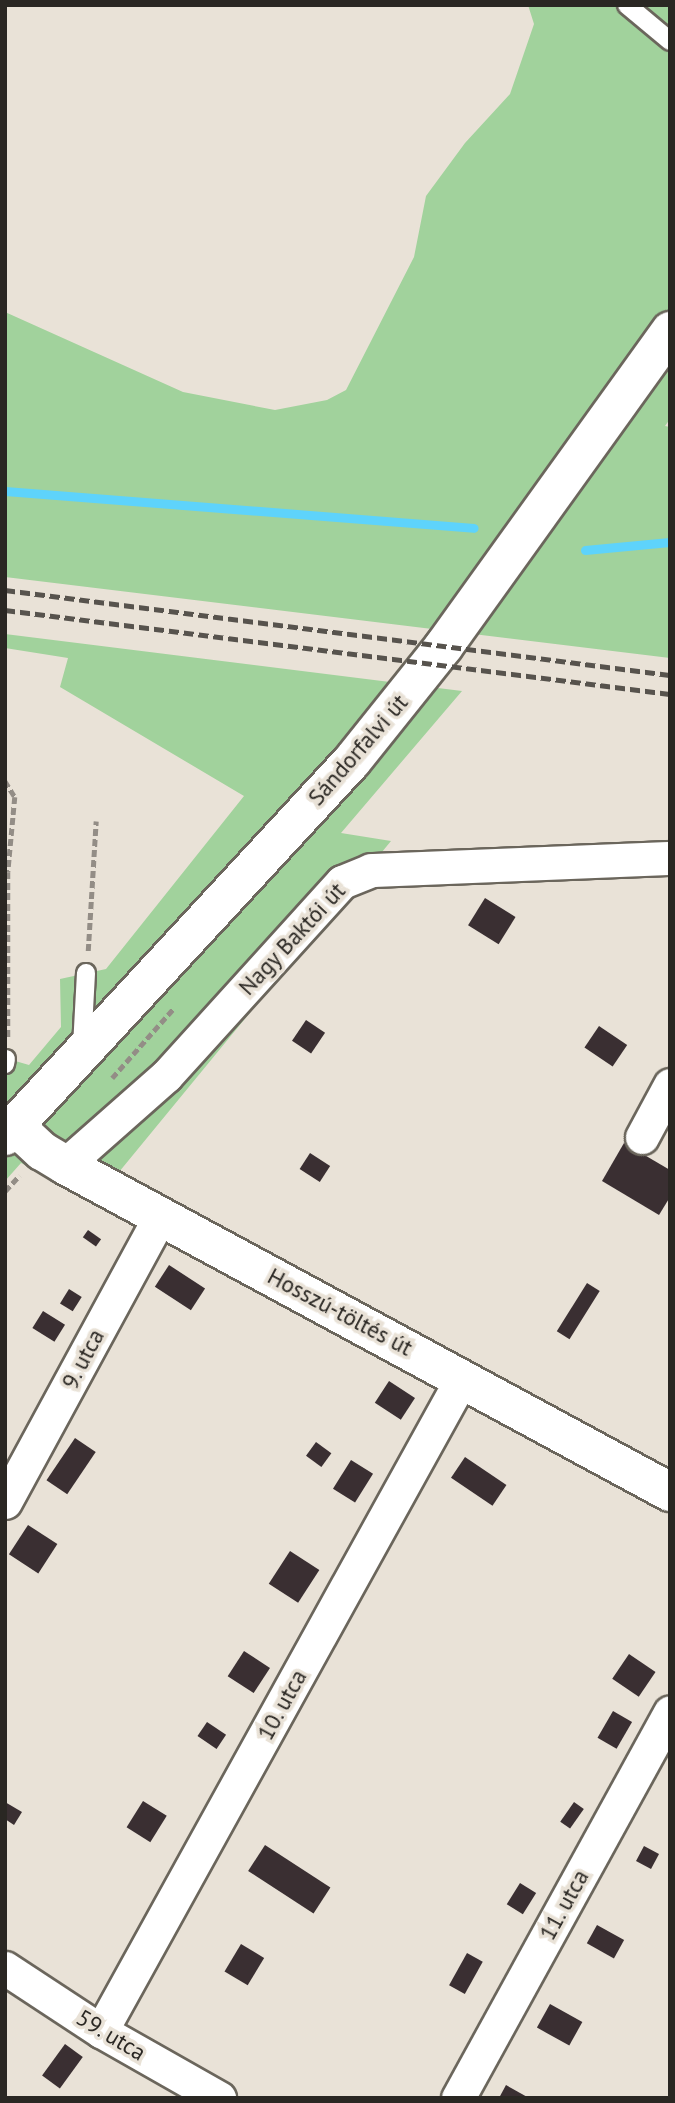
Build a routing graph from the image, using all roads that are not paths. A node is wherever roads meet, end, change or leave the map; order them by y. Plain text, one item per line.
1 (627, 5) edge
2 (670, 41) edge
3 (670, 331) edge
4 (670, 858) edge
5 (86, 973) road end
6 (81, 1053) junction
7 (6, 1059) edge
8 (5, 1064) edge
9 (670, 1085) edge
10 (9, 1126) edge
11 (642, 1137) dead end
12 (65, 1165) junction
13 (160, 1216) junction
14 (462, 1378) junction
15 (670, 1492) edge
16 (5, 1502) edge
17 (670, 1712) edge
18 (5, 1968) edge
19 (101, 2031) junction
20 (219, 2098) edge
21 (458, 2098) edge

1 - 2 lane
3 - 6 main road, Sándorfalvi út
4 - 12 street, Nagy Baktói út
5 - 6 lane
6 - 10 main road, Sándorfalvi út
7 - 8 lane
9 - 11 street
10 - 12 main road, Hosszú-töltés út
12 - 13 main road, Hosszú-töltés út
13 - 14 main road, Hosszú-töltés út
13 - 16 street, 9. utca
14 - 15 main road, Hosszú-töltés út
14 - 19 street, 10. utca
17 - 21 street, 11. utca
18 - 19 street, 59. utca
19 - 20 street, 59. utca

